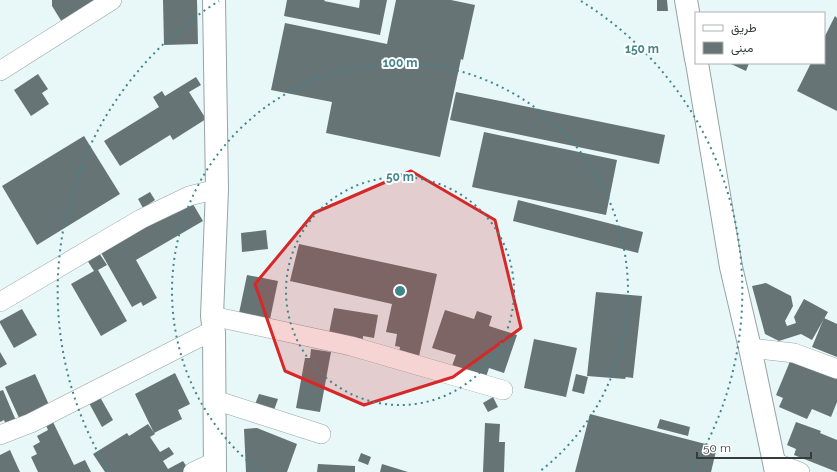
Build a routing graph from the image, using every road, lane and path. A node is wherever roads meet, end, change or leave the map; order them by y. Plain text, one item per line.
1 (112, 0) edge
2 (214, 0) edge
3 (686, 0) edge
4 (695, 53) edge
5 (697, 64) edge
6 (0, 71) edge
7 (217, 189) junction
8 (0, 302) edge
9 (213, 324) junction
10 (750, 348) junction
11 (837, 369) edge
12 (503, 390) dead end
13 (215, 400) junction
14 (321, 434) dead end
15 (0, 435) edge
16 (214, 467) edge
17 (775, 467) edge
18 (194, 472) edge
19 (800, 472) edge

1 - 6 street
2 - 7 main road
3 - 4 main road
5 - 10 main road
7 - 8 street
7 - 9 main road
9 - 12 street
9 - 13 main road
9 - 15 street
10 - 11 street
10 - 17 main road
13 - 14 street
13 - 16 main road
16 - 18 street
17 - 19 street

